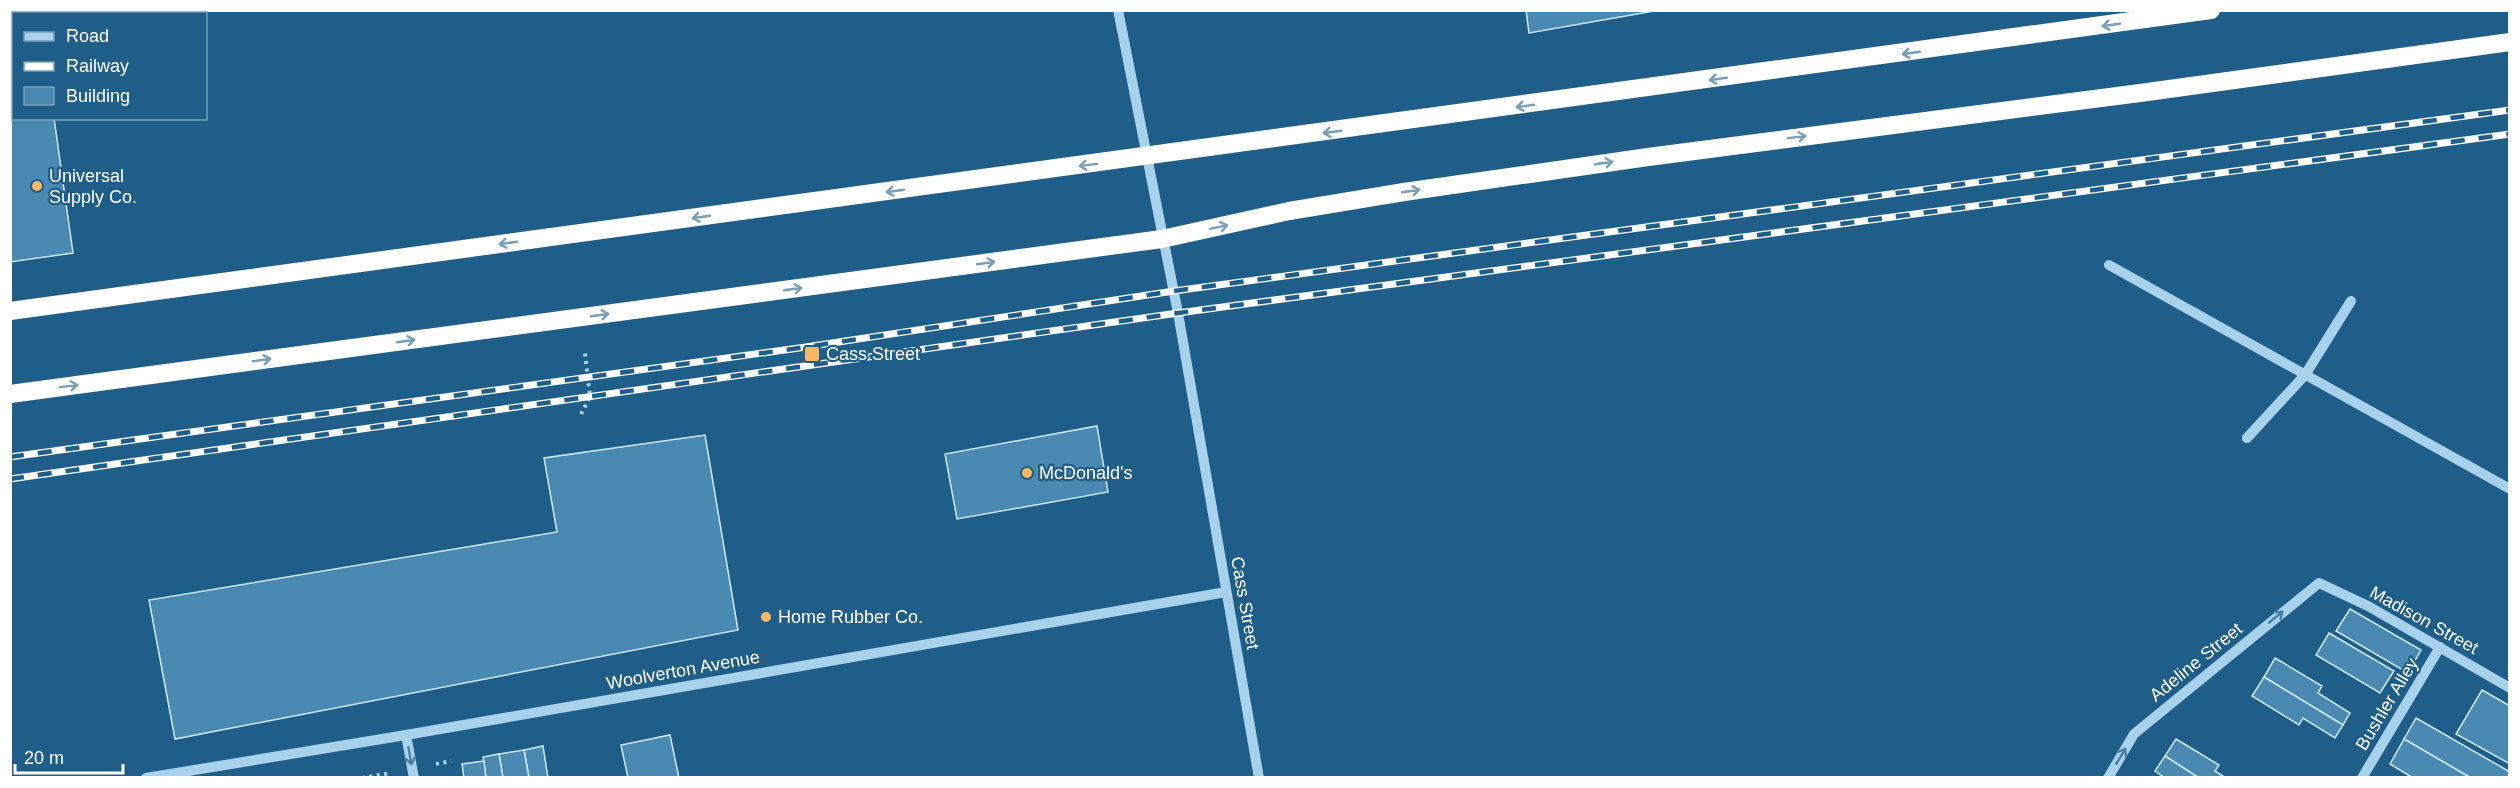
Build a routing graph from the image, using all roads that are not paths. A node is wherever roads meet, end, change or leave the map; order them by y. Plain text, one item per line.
1 (1118, 10) edge
2 (2211, 10) edge
3 (2510, 42) edge
4 (1146, 157) junction
5 (1162, 239) junction
6 (2109, 265) dead end
7 (2351, 301) dead end
8 (10, 310) edge
9 (2305, 375) junction
10 (10, 394) edge
11 (2247, 438) dead end
12 (2510, 489) edge
13 (2319, 584) joint
14 (1226, 592) junction
15 (2440, 647) junction
16 (2510, 688) edge
17 (406, 735) junction
18 (146, 777) edge
19 (414, 777) edge
20 (1259, 777) edge
21 (2108, 777) edge
22 (2362, 777) edge

1 - 4 street, Cass Street
2 -> 4 highway
5 -> 3 highway
4 - 5 street, Cass Street
4 -> 8 highway
10 -> 5 highway
5 - 14 street, Cass Street
6 - 9 street
7 - 9 street
9 - 11 street
9 - 12 street
13 - 15 street, Madison Street
21 -> 13 street, Adeline Street
14 - 17 street, Woolverton Avenue
14 - 20 street, Cass Street
15 - 16 street, Madison Street
15 - 22 street, Bushler Alley
17 - 18 street, Woolverton Avenue
17 -> 19 street

